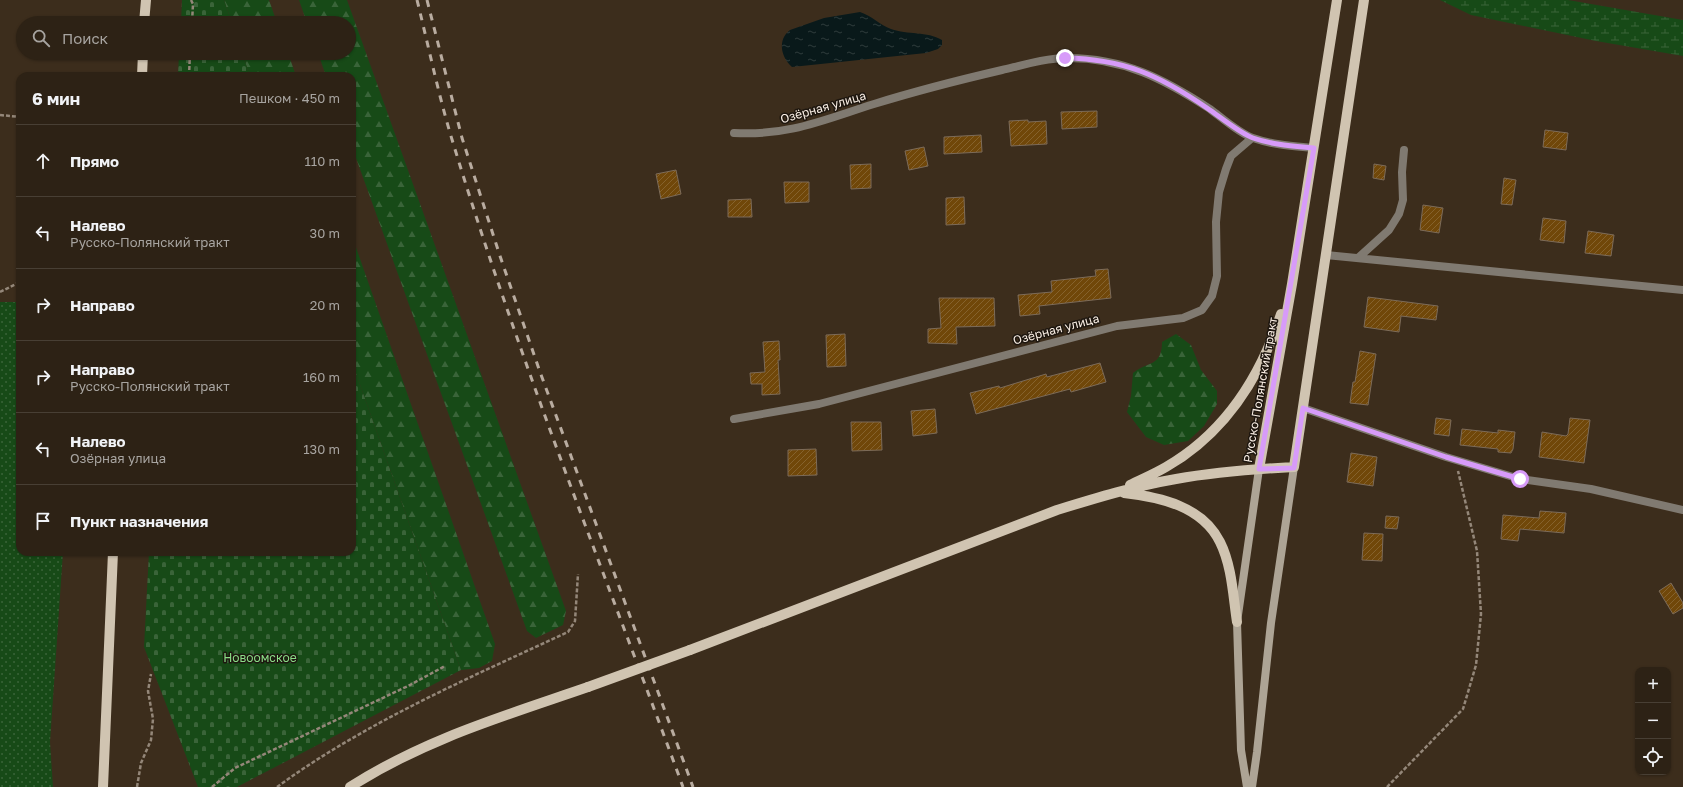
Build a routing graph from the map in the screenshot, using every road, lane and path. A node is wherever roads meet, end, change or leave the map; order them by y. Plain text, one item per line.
1 (146, 0) edge
2 (191, 0) edge
3 (1337, 0) edge
4 (1364, 0) edge
5 (145, 16) edge
6 (192, 16) edge
7 (143, 60) edge
8 (190, 60) edge
9 (142, 72) edge
10 (189, 72) edge
11 (0, 115) edge
12 (16, 117) edge
13 (734, 133) dead end
14 (1252, 138) junction
15 (1314, 148) junction
16 (1404, 150) dead end
17 (1326, 255) junction
18 (1358, 258) junction
19 (16, 284) edge
20 (1292, 284) junction
21 (1683, 290) edge
22 (0, 292) edge
23 (1303, 408) junction
24 (734, 419) dead end
25 (1455, 460) junction
26 (1294, 468) junction
27 (1259, 469) junction
28 (1116, 492) junction
29 (1683, 510) edge
30 (113, 556) edge
31 (578, 574) dead end
32 (1237, 622) junction
33 (445, 666) dead end
34 (152, 674) dead end
35 (103, 787) edge
36 (137, 787) edge
37 (212, 787) edge
38 (277, 787) edge
39 (350, 787) edge
40 (1247, 787) edge
41 (1252, 787) edge
42 (1387, 787) edge

1 - 5 main road
2 - 6 path
3 - 15 main road, Русско-Полянский тракт
4 - 17 main road
7 - 9 main road
8 - 10 path
11 - 12 path
13 - 14 street, Озёрная улица
14 - 15 street, Озёрная улица
14 - 24 street, Озёрная улица
15 - 20 main road, Русско-Полянский тракт
16 - 18 street
17 - 18 street
17 - 23 main road
18 - 21 street
19 - 22 path
20 - 27 main road, Русско-Полянский тракт
20 - 28 main road
23 - 25 street
23 - 26 main road
25 - 29 street
25 - 42 path
26 - 27 main road
26 - 41 main road
27 - 28 main road
27 - 32 main road, Русско-Полянский тракт
28 - 32 main road
28 - 39 main road, bridge
30 - 35 main road
31 - 38 path
32 - 40 main road, Русско-Полянский тракт
33 - 37 path
34 - 36 path

